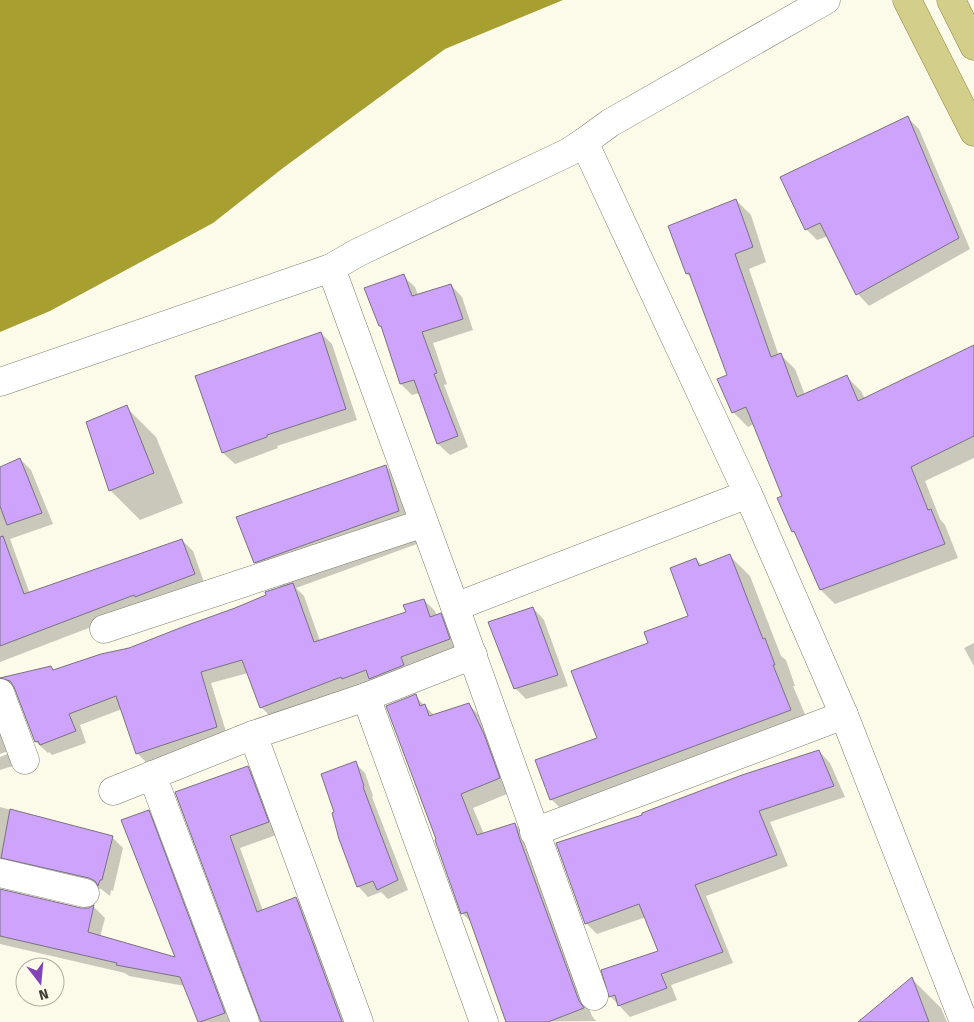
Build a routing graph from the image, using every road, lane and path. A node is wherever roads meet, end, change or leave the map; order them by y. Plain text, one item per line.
1 (826, 0) edge
2 (907, 0) edge
3 (951, 0) edge
4 (974, 46) edge
5 (974, 132) edge
6 (584, 142) junction
7 (330, 268) junction
8 (0, 382) edge
9 (748, 494) junction
10 (424, 523) junction
11 (455, 607) junction
12 (104, 629) dead end
13 (473, 655) junction
14 (0, 693) edge
15 (366, 697) junction
16 (844, 715) junction
17 (253, 735) junction
18 (24, 760) dead end
19 (152, 776) junction
20 (114, 792) dead end
21 (534, 832) junction
22 (0, 873) edge
23 (85, 893) dead end
24 (594, 996) dead end
25 (245, 1022) edge
26 (359, 1022) edge
27 (484, 1022) edge
28 (964, 1022) edge

1 - 6 street
2 - 5 main road
3 - 4 main road
6 - 7 street
6 - 9 street
7 - 8 street
7 - 10 street
9 - 11 street
9 - 16 street
10 - 11 street
10 - 12 street
11 - 13 street
13 - 15 street
13 - 21 street
14 - 18 street
15 - 17 street
15 - 27 street
16 - 21 street
16 - 28 street
17 - 19 street
17 - 26 street
19 - 20 street
19 - 25 street
21 - 24 street
22 - 23 street

